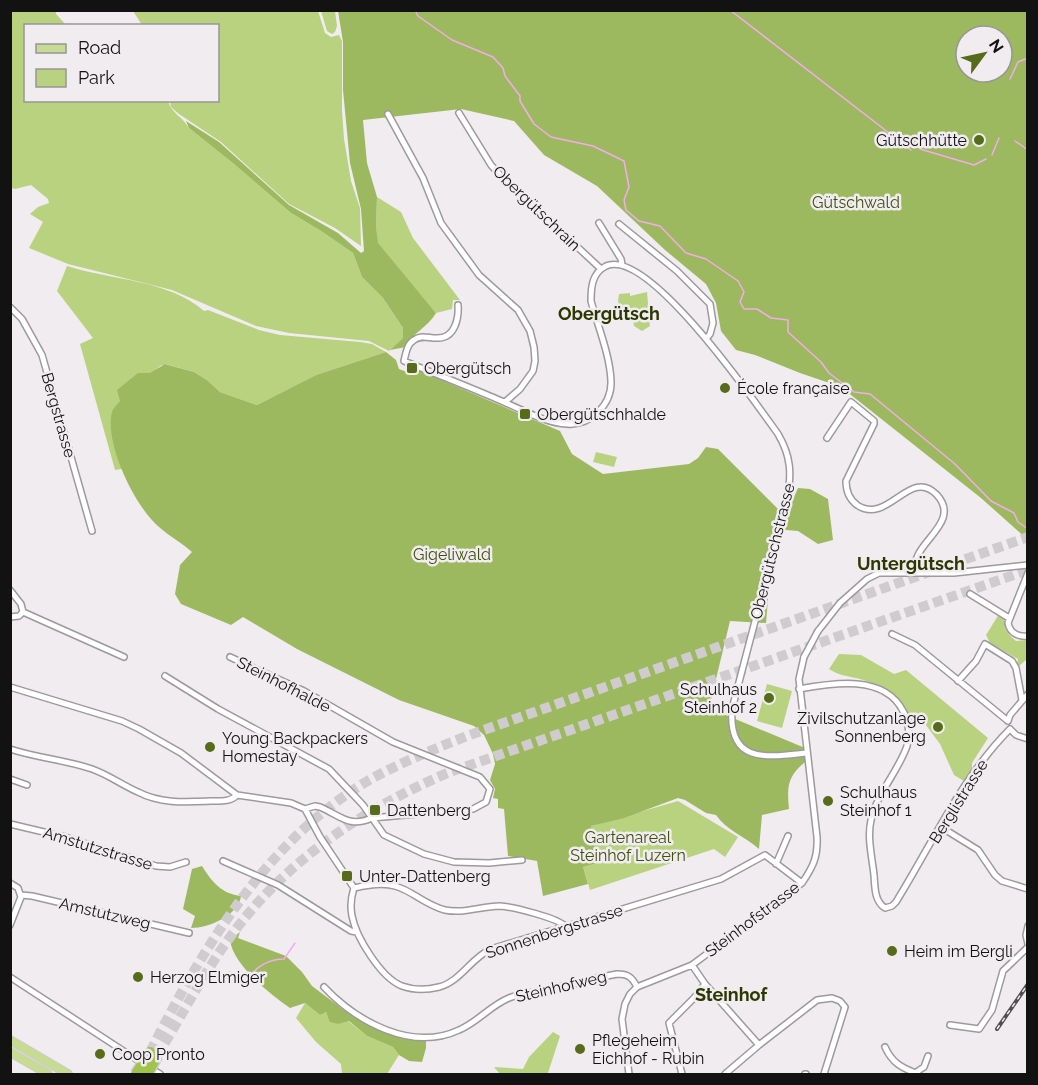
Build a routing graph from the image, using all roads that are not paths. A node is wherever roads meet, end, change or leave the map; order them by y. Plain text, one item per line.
1 (459, 112) dead end
2 (388, 114) dead end
3 (599, 223) dead end
4 (619, 224) dead end
5 (622, 265) junction
6 (601, 269) junction
7 (458, 304) dead end
8 (10, 307) edge
9 (706, 339) junction
10 (505, 402) junction
11 (826, 438) dead end
12 (92, 531) dead end
13 (1028, 565) edge
14 (915, 573) junction
15 (1028, 573) edge
16 (10, 590) edge
17 (970, 594) dead end
18 (23, 612) junction
19 (10, 617) edge
20 (1009, 618) junction
21 (892, 634) dead end
22 (1028, 636) edge
23 (124, 657) dead end
24 (230, 657) dead end
25 (165, 676) dead end
26 (958, 681) junction
27 (10, 687) edge
28 (799, 689) junction
29 (1028, 694) edge
30 (1022, 700) junction
31 (1008, 721) junction
32 (1010, 729) junction
33 (1028, 739) edge
34 (10, 749) edge
35 (807, 753) junction
36 (10, 779) edge
37 (27, 784) dead end
38 (237, 795) junction
39 (306, 809) junction
40 (372, 818) junction
41 (10, 824) edge
42 (941, 826) junction
43 (788, 836) dead end
44 (522, 860) dead end
45 (224, 861) dead end
46 (186, 862) dead end
47 (776, 864) junction
48 (10, 883) edge
49 (802, 883) junction
50 (354, 888) junction
51 (1028, 889) edge
52 (21, 895) junction
53 (10, 925) edge
54 (1028, 926) edge
55 (566, 927) junction
56 (357, 932) junction
57 (189, 933) dead end
58 (1028, 945) edge
59 (692, 965) junction
60 (10, 977) edge
61 (705, 984) junction
62 (324, 987) dead end
63 (637, 987) junction
64 (950, 1025) dead end
65 (10, 1040) edge
66 (759, 1045) junction
67 (885, 1047) dead end
68 (10, 1052) edge
69 (928, 1056) dead end
70 (48, 1074) edge
71 (68, 1074) edge
72 (136, 1074) edge
73 (147, 1074) edge
74 (160, 1074) edge
75 (629, 1074) edge
76 (682, 1074) edge
77 (725, 1074) edge
78 (824, 1074) edge
79 (916, 1074) edge

1 - 6 street, Obergütschrain
2 - 10 street
3 - 5 street
4 - 9 street
5 - 6 street
5 - 9 street, Obergütschstrasse
6 - 10 street
7 - 10 street
8 - 12 street, Bergstrasse
9 - 35 street, Obergütschstrasse
11 - 14 street
13 - 14 street, Steinhofstrasse
14 - 28 street, Steinhofstrasse, bridge
15 - 20 street
16 - 18 street
17 - 20 street
18 - 19 street
18 - 23 street
20 - 22 street
21 - 26 street
24 - 40 street, Steinhofhalde
25 - 40 street
26 - 30 street
26 - 31 street
27 - 38 street
28 - 35 street, Steinhofstrasse
28 - 42 street, Berglistrasse
29 - 30 street
30 - 31 street
31 - 32 street
32 - 33 street
32 - 42 street, Berglistrasse
34 - 38 street
35 - 49 street, Steinhofstrasse
36 - 37 street
38 - 39 street
39 - 40 street
39 - 50 street
40 - 44 street
41 - 46 street, Amstutzstrasse
42 - 51 street
43 - 47 street
45 - 56 street
47 - 49 street
47 - 55 street, Sonnenbergstrasse
48 - 52 street
49 - 59 street, Steinhofstrasse
50 - 55 street
50 - 56 street, Sonnenbergstrasse
52 - 53 street
52 - 57 street, Amstutzweg
54 - 58 street
55 - 56 street, Sonnenbergstrasse
58 - 64 street
59 - 61 street
59 - 63 street, Steinhofstrasse
60 - 74 street
61 - 66 street
61 - 76 street
62 - 63 street, Steinhofweg
63 - 75 street
65 - 71 main road
66 - 77 street
66 - 78 street
67 - 79 street
68 - 70 main road
69 - 79 street
72 - 73 highway, bridge

